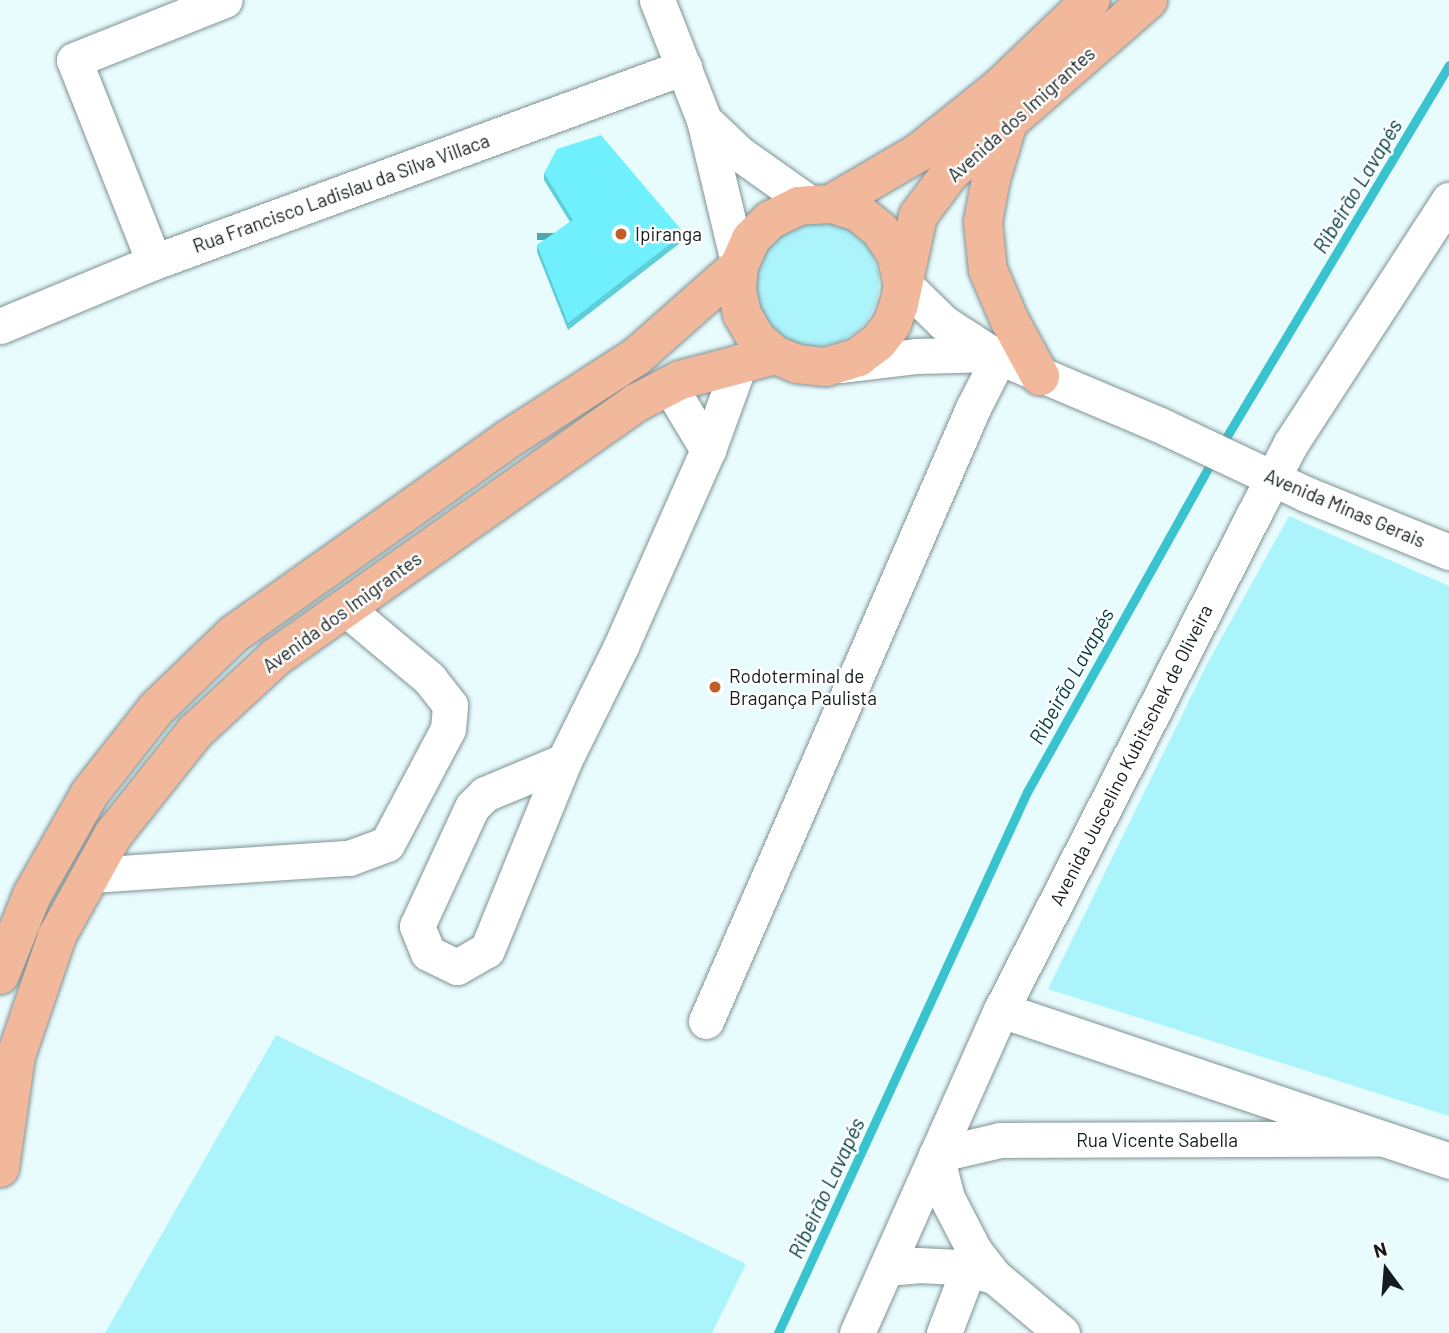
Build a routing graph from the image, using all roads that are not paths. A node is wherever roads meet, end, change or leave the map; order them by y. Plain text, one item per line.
1 (225, 0) edge
2 (657, 0) edge
3 (1091, 0) edge
4 (1148, 0) edge
5 (684, 67) junction
6 (704, 120) junction
7 (1007, 126) junction
8 (1449, 200) edge
9 (822, 204) junction
10 (154, 262) junction
11 (739, 266) junction
12 (902, 282) junction
13 (0, 326) edge
14 (996, 356) junction
15 (758, 358) junction
16 (826, 367) junction
17 (1040, 376) junction
18 (669, 385) junction
19 (708, 450) junction
20 (1273, 479) junction
21 (1449, 552) edge
22 (345, 608) junction
23 (564, 761) junction
24 (91, 875) junction
25 (0, 975) edge
26 (1001, 1010) junction
27 (706, 1021) dead end
28 (1379, 1139) junction
29 (936, 1155) junction
30 (1449, 1161) edge
31 (0, 1168) edge
32 (979, 1266) junction
33 (886, 1268) junction
34 (857, 1333) edge
35 (944, 1333) edge
36 (1062, 1333) edge

1 - 10 street
2 - 5 street
3 - 9 main road, Avenida dos Imigrantes
4 - 7 main road, Avenida dos Imigrantes
5 - 6 street
5 - 10 street, Rua Francisco Ladislau da Silva Villaca
6 - 9 street
6 - 11 street
7 - 12 main road, Avenida dos Imigrantes
7 - 17 main road
8 - 20 street, Avenida Juscelino Kubitschek de Oliveira
9 - 11 main road, Avenida dos Imigrantes
9 - 12 main road, Avenida dos Imigrantes
10 - 13 street, Rua Francisco Ladislau da Silva Villaca
11 - 15 main road, Avenida dos Imigrantes
11 - 25 main road, Avenida dos Imigrantes
12 - 14 street, Avenida Minas Gerais
12 - 16 main road, Avenida dos Imigrantes
14 - 16 street
14 - 17 street, Avenida Minas Gerais
14 - 27 street
15 - 16 main road, Avenida dos Imigrantes
15 - 18 main road, Avenida dos Imigrantes
15 - 19 street
17 - 20 street, Avenida Minas Gerais
18 - 19 street
18 - 22 main road, Avenida dos Imigrantes
19 - 23 street
20 - 21 street, Avenida Minas Gerais
20 - 26 street, Avenida Juscelino Kubitschek de Oliveira
22 - 24 main road, Avenida dos Imigrantes
22 - 24 street
23 - 23 street
24 - 31 main road, Avenida dos Imigrantes
26 - 28 street, Rua Vicente Sabella
26 - 29 street, Avenida Juscelino Kubitschek de Oliveira
28 - 29 street, Rua Vicente Sabella
28 - 30 street, Rua Vicente Sabella
29 - 32 street
29 - 33 street, Avenida Juscelino Kubitschek de Oliveira
32 - 33 street
32 - 35 street
32 - 36 street
33 - 34 street, Avenida Juscelino Kubitschek de Oliveira

